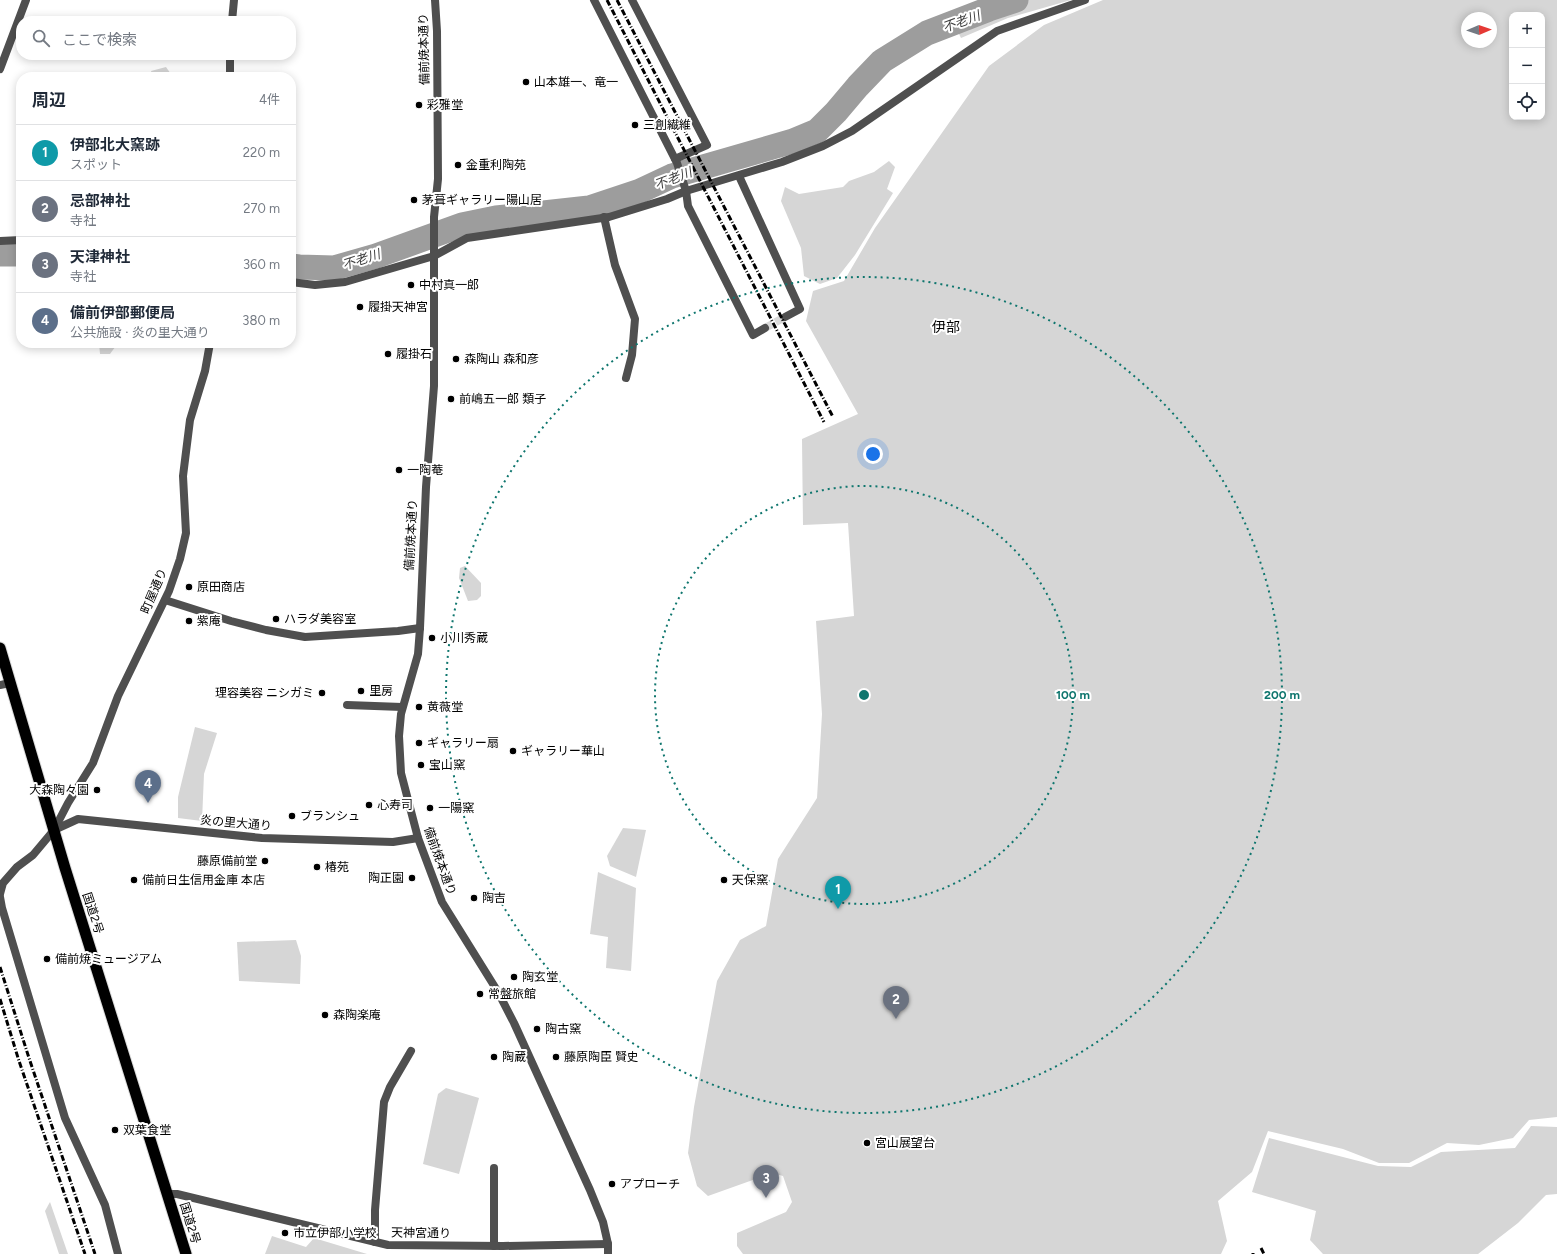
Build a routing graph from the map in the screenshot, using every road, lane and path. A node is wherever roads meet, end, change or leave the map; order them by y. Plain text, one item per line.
1 (26, 0) edge
2 (234, 0) edge
3 (435, 0) edge
4 (594, 0) edge
5 (632, 0) edge
6 (1085, 0) edge
7 (20, 16) edge
8 (232, 16) edge
9 (16, 27) edge
10 (230, 60) edge
11 (0, 69) edge
12 (230, 72) edge
13 (676, 161) junction
14 (739, 176) junction
15 (684, 187) junction
16 (604, 217) junction
17 (16, 240) edge
18 (0, 241) edge
19 (434, 252) junction
20 (296, 283) edge
21 (785, 317) tunnel mouth
22 (765, 328) tunnel mouth
23 (209, 348) edge
24 (626, 378) dead end
25 (165, 600) junction
26 (420, 628) junction
27 (0, 648) edge
28 (5, 684) edge
29 (347, 705) dead end
30 (402, 708) junction
31 (54, 830) junction
32 (418, 838) junction
33 (0, 895) edge
34 (411, 1051) dead end
35 (494, 1168) dead end
36 (168, 1194) junction
37 (375, 1242) junction
38 (608, 1244) junction
39 (494, 1246) junction
40 (504, 1250) edge
41 (118, 1254) edge
42 (186, 1254) edge
43 (608, 1254) edge

1 - 7 street
2 - 8 street
3 - 19 street, 備前焼本通り
4 - 13 street
5 - 13 street
6 - 14 street
9 - 11 street
10 - 12 street
13 - 15 street
14 - 15 street
14 - 21 street
15 - 16 street
15 - 22 street
16 - 19 street
16 - 24 street
17 - 18 street
19 - 20 street
19 - 26 street, 備前焼本通り
23 - 25 street, 町屋通り
25 - 26 street
25 - 31 street, 町屋通り
26 - 30 street, 備前焼本通り
27 - 28 highway, 国道2号
28 - 31 highway, 国道2号
29 - 30 street
30 - 32 street, 備前焼本通り
31 - 32 street, 炎の里大通り
31 - 33 street
31 - 36 highway, 国道2号
32 - 38 street, 備前焼本通り
33 - 41 street
34 - 37 street
35 - 39 street
36 - 37 street, 天神宮通り
36 - 42 highway, 国道2号
37 - 39 street, 天神宮通り
38 - 40 street, 天神宮通り
38 - 43 street, 備前焼本通り
39 - 40 street, 天神宮通り

